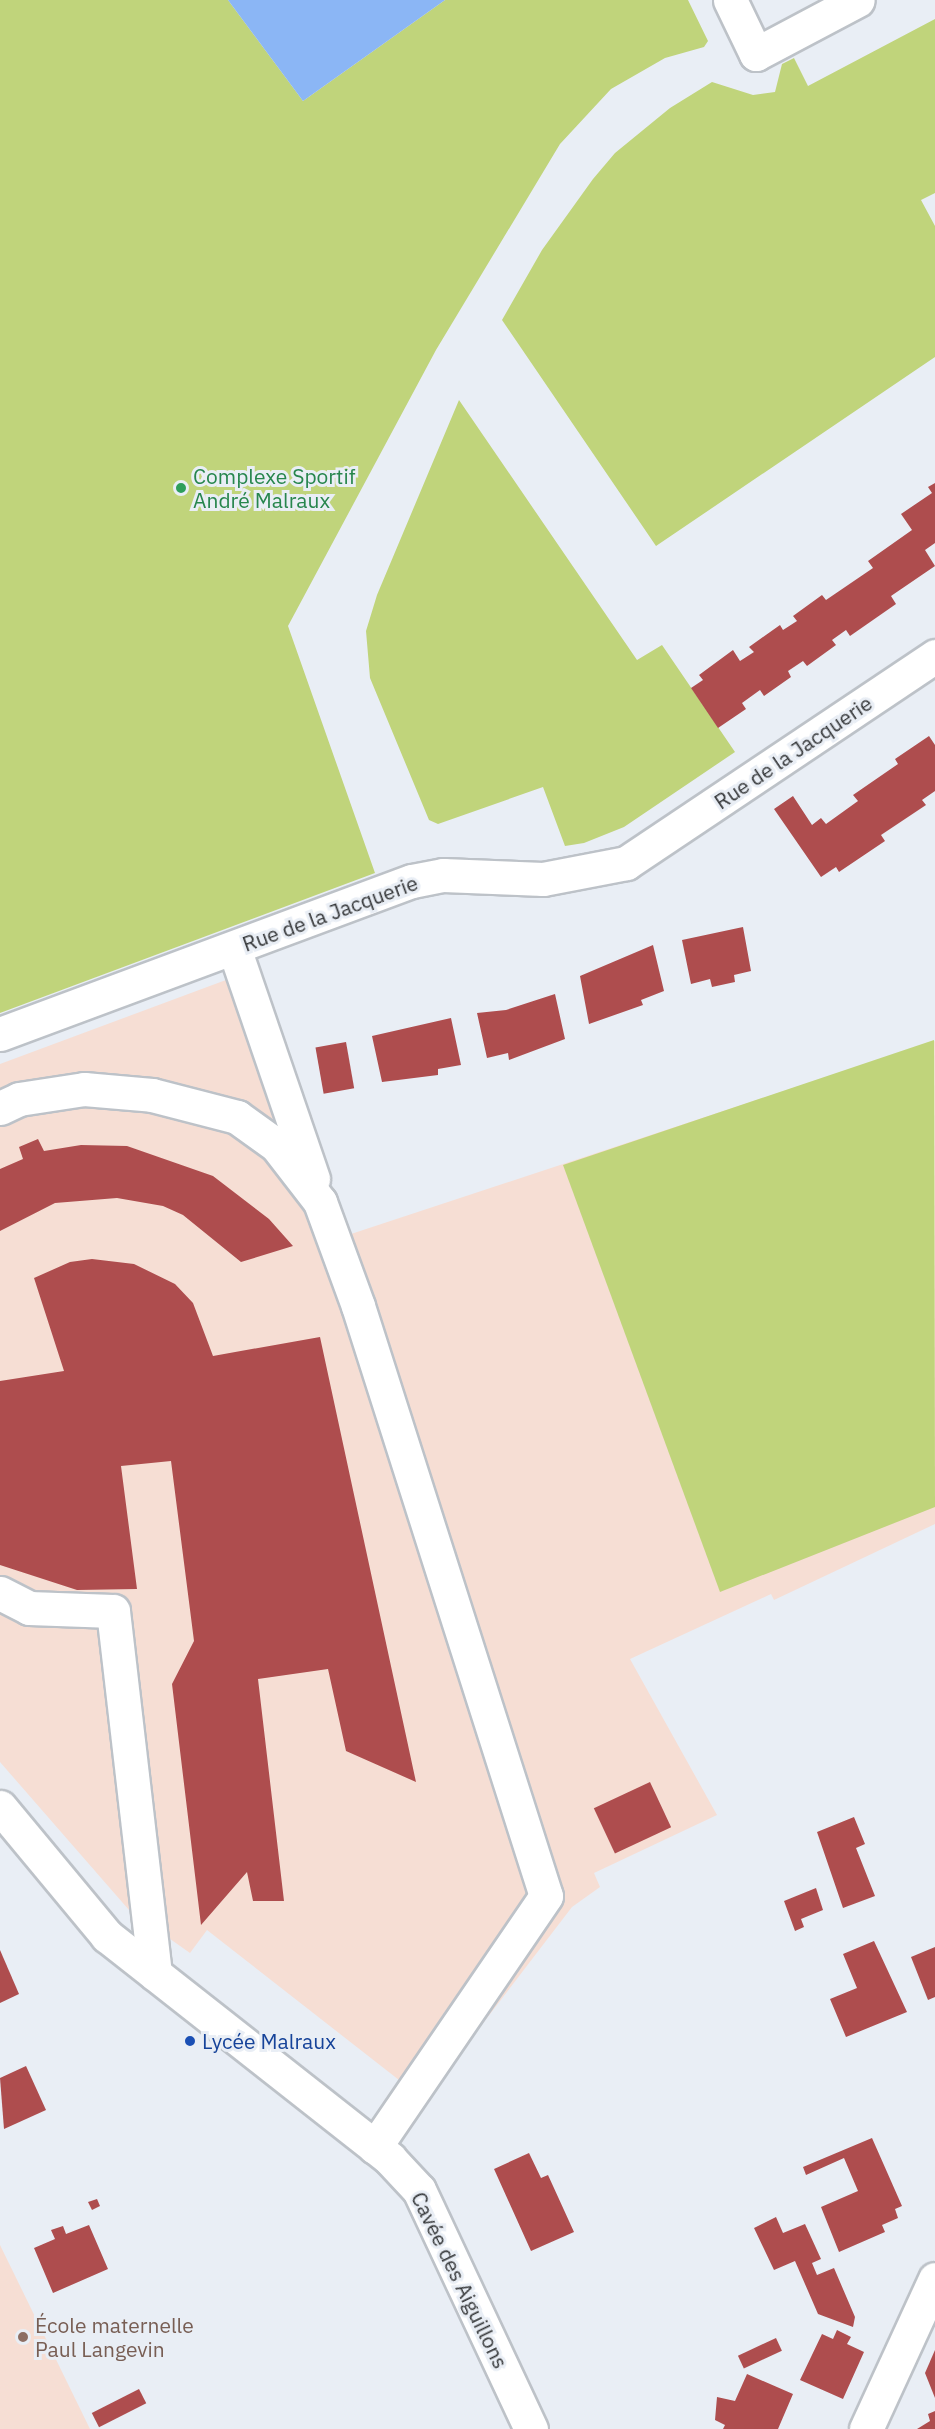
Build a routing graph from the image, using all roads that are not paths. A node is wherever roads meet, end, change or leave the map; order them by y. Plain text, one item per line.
1 (730, 0) edge
2 (858, 0) edge
3 (935, 656) edge
4 (234, 948) junction
5 (0, 1034) edge
6 (0, 1108) edge
7 (320, 1202) junction
8 (0, 1593) edge
9 (0, 1808) edge
10 (155, 1974) junction
11 (375, 2147) junction
12 (935, 2279) edge
13 (531, 2429) edge
14 (866, 2429) edge

1 - 2 street
3 - 4 street, Rue de la Jacquerie
4 - 5 street, Rue de la Jacquerie
4 - 7 street
6 - 7 street
7 - 11 street
8 - 10 street
9 - 10 street, Cavée des Aiguillons
10 - 11 street, Cavée des Aiguillons
11 - 13 street, Cavée des Aiguillons
12 - 14 street

